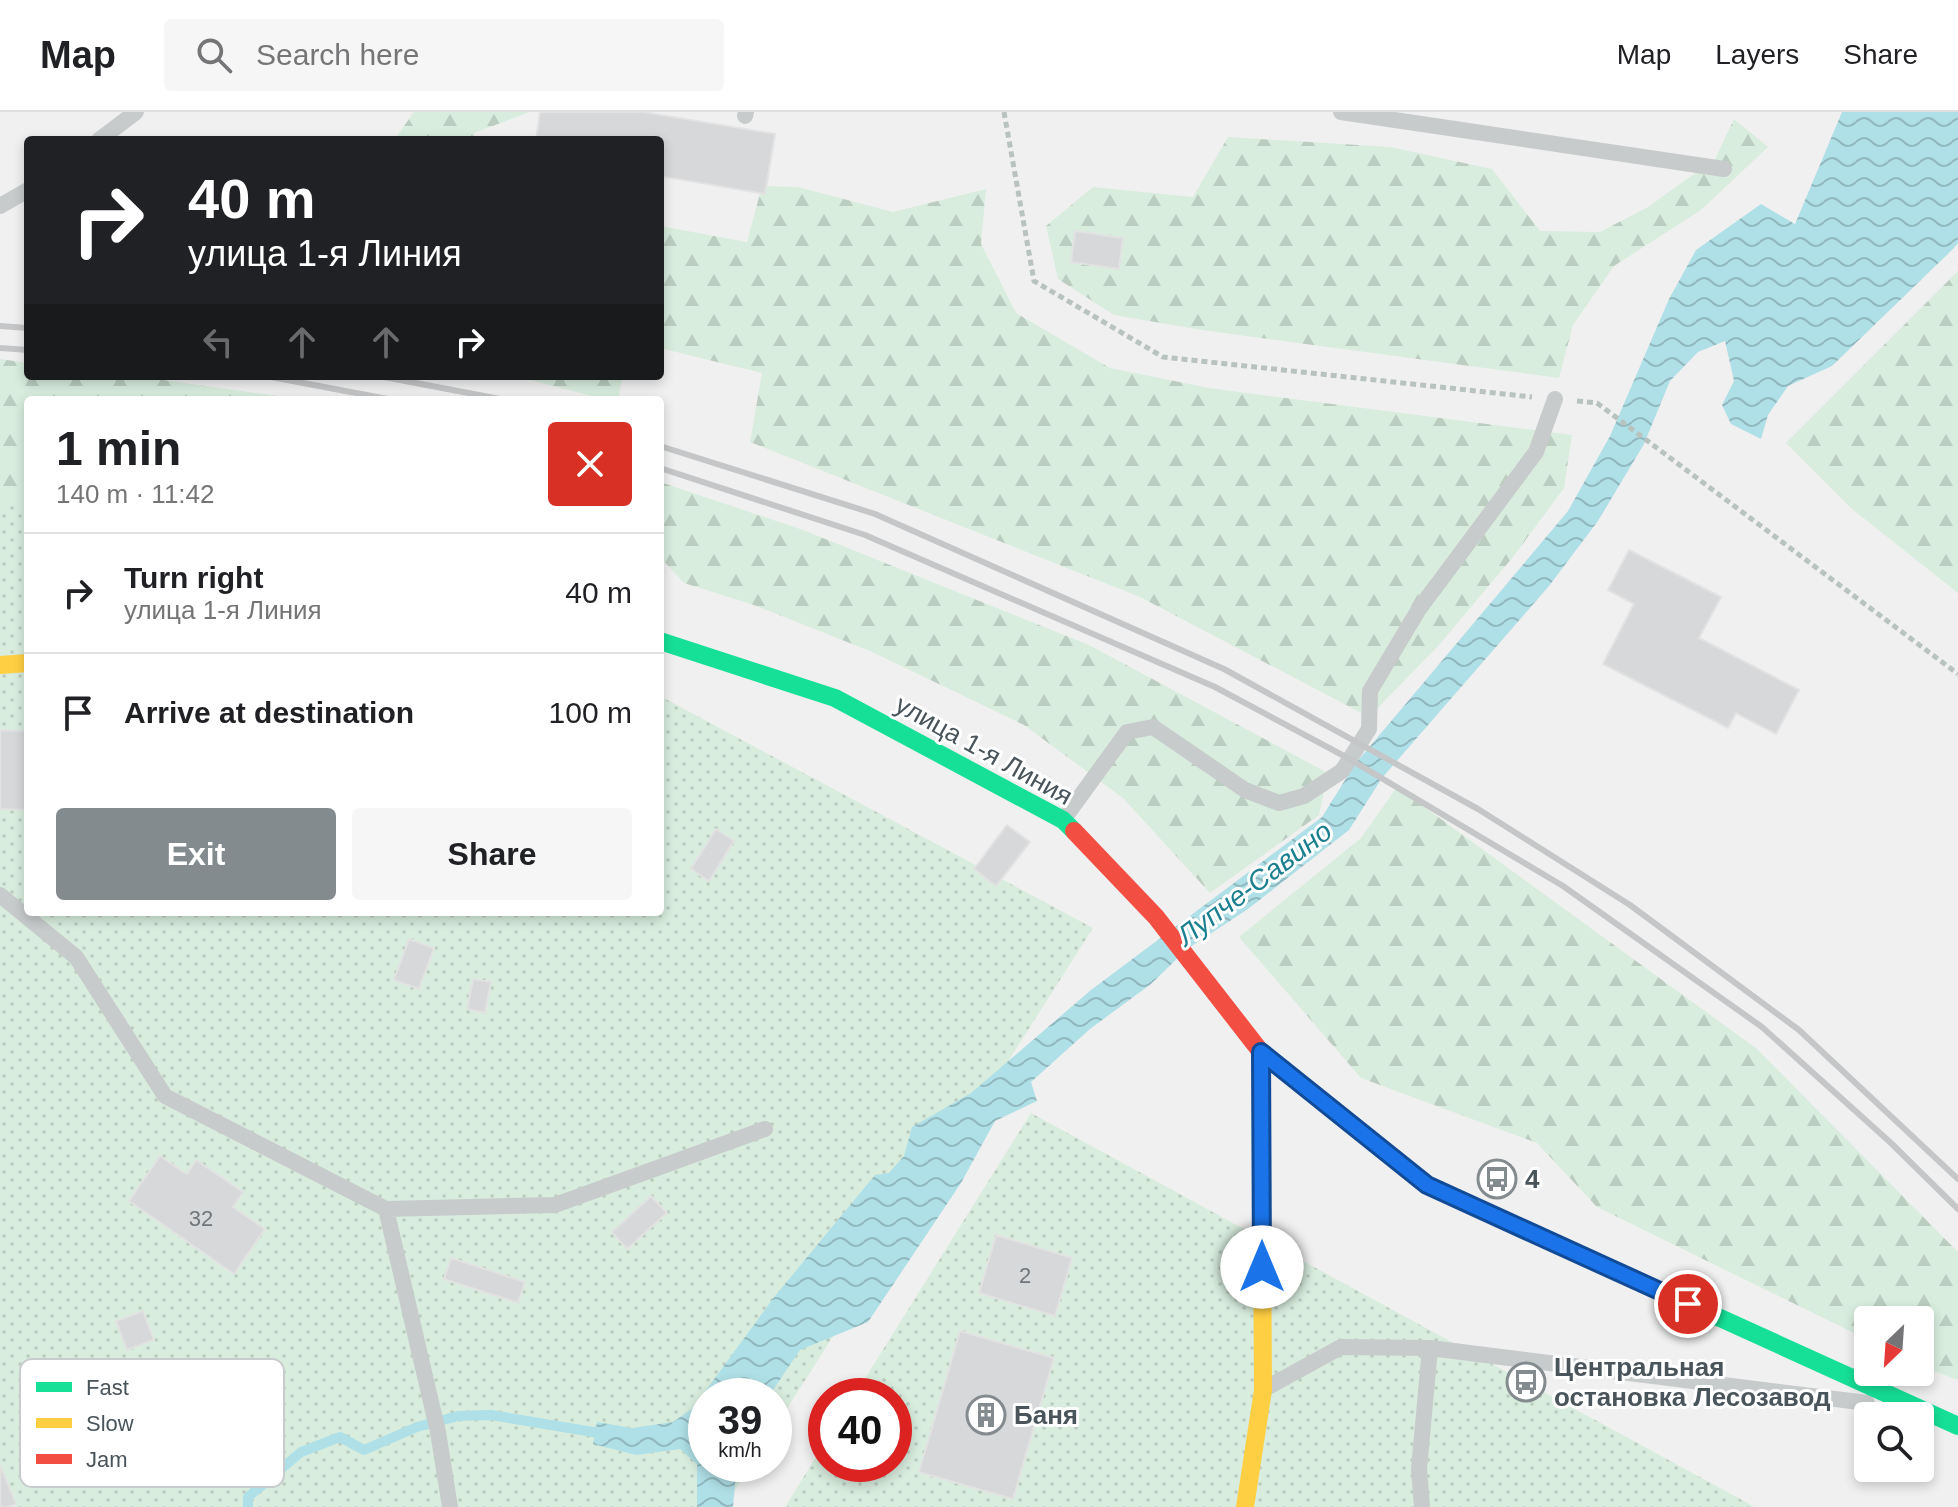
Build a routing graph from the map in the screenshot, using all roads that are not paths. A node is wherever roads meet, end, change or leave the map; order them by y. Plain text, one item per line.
1 (1341, 112) edge
2 (129, 114) edge
3 (104, 136) edge
4 (1724, 169) dead end
5 (24, 192) edge
6 (0, 206) edge
7 (1555, 399) road end
8 (664, 642) edge
9 (24, 663) edge
10 (0, 665) edge
11 (1063, 820) junction
12 (0, 895) edge
13 (24, 915) edge
14 (26, 916) edge
15 (1261, 1052) junction
16 (765, 1129) dead end
17 (386, 1209) junction
18 (1430, 1348) junction
19 (1263, 1390) junction
20 (1865, 1402) edge
21 (1906, 1402) edge
22 (1934, 1415) edge
23 (1958, 1426) edge
24 (450, 1507) edge
25 (1245, 1507) edge
26 (1422, 1507) edge

1 - 4 lane
2 - 3 lane
5 - 6 lane
7 - 11 lane
8 - 11 street, улица 1-я Линия
9 - 10 street
11 - 15 street, улица 1-я Линия
12 - 13 lane
14 - 17 lane
15 - 19 street
15 - 21 street, улица 1-я Линия
16 - 17 lane
17 - 24 lane
18 - 19 lane
18 - 20 lane
18 - 26 lane
19 - 25 street
22 - 23 street, улица 1-я Линия

